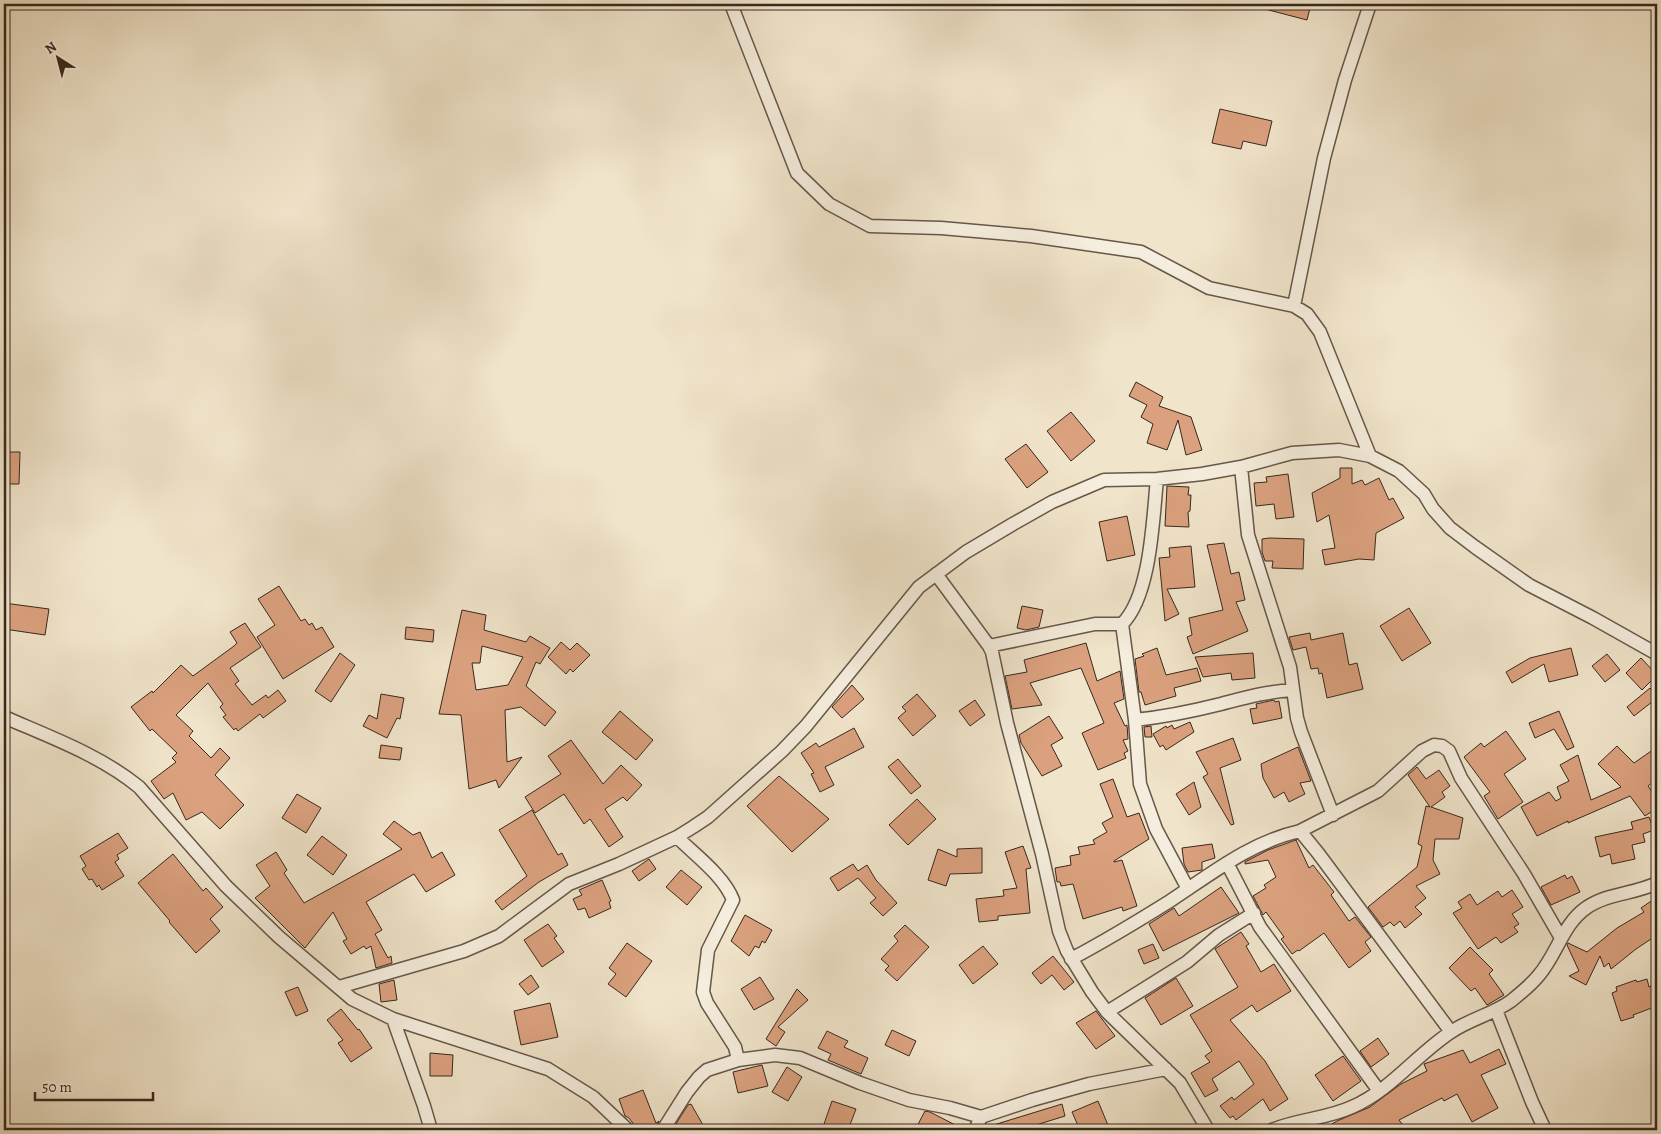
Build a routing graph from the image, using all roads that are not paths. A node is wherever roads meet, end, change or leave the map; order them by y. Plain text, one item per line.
1 (732, 4) edge
2 (1370, 4) edge
3 (1294, 306) junction
4 (1370, 456) junction
5 (1241, 467) junction
6 (1157, 479) junction
7 (936, 574) junction
8 (1122, 624) junction
9 (989, 646) junction
10 (1657, 654) edge
11 (1293, 690) junction
12 (4, 717) edge
13 (1134, 720) junction
14 (1333, 815) junction
15 (1300, 831) junction
16 (677, 837) junction
17 (1226, 863) junction
18 (1657, 883) edge
19 (1188, 889) junction
20 (1254, 914) junction
21 (1561, 938) junction
22 (1071, 959) junction
23 (339, 987) junction
24 (1496, 1010) junction
25 (1108, 1012) junction
26 (393, 1019) junction
27 (1451, 1032) junction
28 (738, 1060) junction
29 (1166, 1069) junction
30 (1379, 1091) junction
31 (981, 1117) junction
32 (431, 1130) edge
33 (628, 1130) edge
34 (663, 1130) edge
35 (975, 1130) edge
36 (1208, 1130) edge
37 (1272, 1130) edge
38 (1545, 1130) edge

1 - 3 street
2 - 3 street
3 - 4 street
4 - 5 street
4 - 10 street
5 - 6 street
5 - 11 street
6 - 7 street
6 - 8 street
7 - 9 street
7 - 16 street
8 - 9 street
8 - 13 street
9 - 22 street
11 - 13 street
11 - 14 street
12 - 23 street
13 - 19 street
14 - 15 street
14 - 21 street
15 - 17 street
15 - 27 street
16 - 23 street
16 - 28 street
17 - 19 street
17 - 20 street
18 - 21 street
19 - 22 street
20 - 25 street
20 - 30 street
21 - 24 street
22 - 25 street
23 - 26 street
24 - 27 street
24 - 38 street
25 - 29 street
26 - 32 street
26 - 33 street
27 - 30 street
28 - 31 street
28 - 34 street
29 - 31 street
29 - 36 street
30 - 37 street
31 - 35 street

